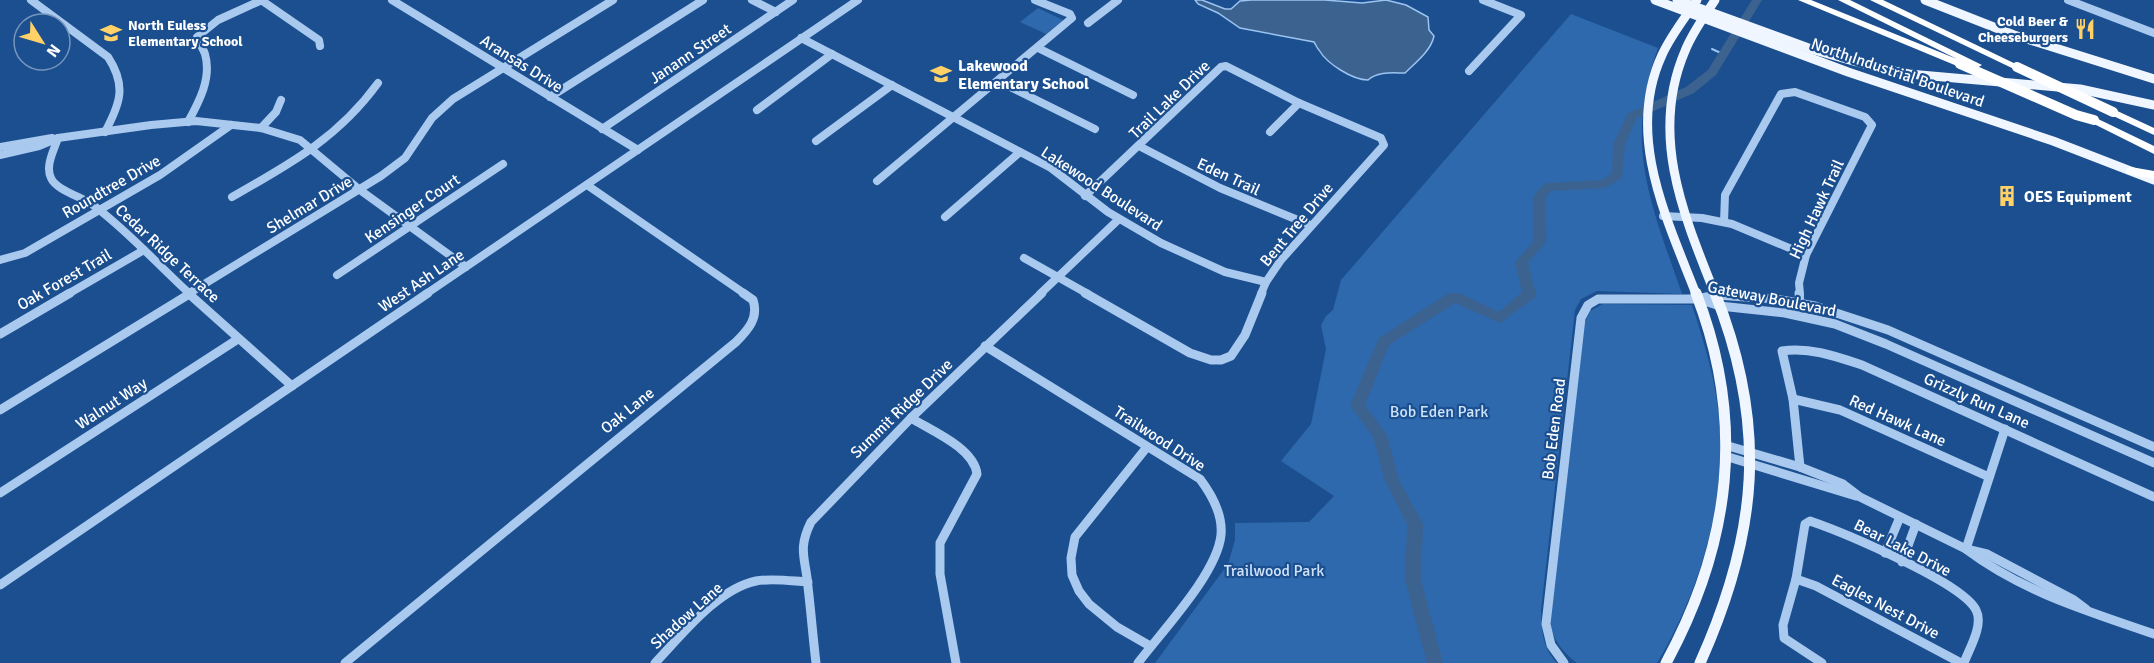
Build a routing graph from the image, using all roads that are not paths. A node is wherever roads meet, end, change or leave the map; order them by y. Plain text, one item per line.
1 (31, 0) edge
2 (261, 0) edge
3 (392, 0) edge
4 (613, 0) edge
5 (703, 0) edge
6 (752, 0) edge
7 (794, 0) edge
8 (858, 0) edge
9 (1035, 0) edge
10 (1118, 0) edge
11 (1483, 0) edge
12 (1655, 0) edge
13 (1677, 0) edge
14 (1715, 0) edge
15 (1803, 0) edge
16 (1843, 0) edge
17 (1875, 0) edge
18 (1925, 0) edge
19 (1940, 0) edge
20 (2068, 0) edge
21 (2083, 0) edge
22 (1693, 6) edge
23 (776, 12) junction
24 (1956, 14) junction
25 (1705, 15) junction
26 (1088, 23) dead end
27 (2154, 26) edge
28 (2154, 33) edge
29 (1764, 37) junction
30 (801, 38) junction
31 (320, 46) dead end
32 (1038, 48) junction
33 (832, 54) junction
34 (2082, 56) junction
35 (1661, 57) junction
36 (1680, 63) junction
37 (503, 67) junction
38 (1469, 72) dead end
39 (2154, 79) edge
40 (998, 81) junction
41 (378, 83) dead end
42 (2154, 84) edge
43 (892, 85) junction
44 (1133, 94) dead end
45 (550, 97) junction
46 (281, 100) dead end
47 (1299, 103) junction
48 (2154, 105) edge
49 (757, 110) dead end
50 (953, 117) junction
51 (2094, 120) junction
52 (188, 122) junction
53 (231, 125) junction
54 (261, 128) junction
55 (602, 129) junction
56 (1095, 129) dead end
57 (105, 132) junction
58 (1270, 132) dead end
59 (2154, 132) edge
60 (58, 138) junction
61 (1381, 138) joint
62 (816, 141) dead end
63 (1139, 146) junction
64 (0, 147) edge
65 (638, 150) junction
66 (2154, 150) edge
67 (311, 152) junction
68 (1020, 152) junction
69 (0, 155) edge
70 (502, 164) dead end
71 (2131, 171) junction
72 (2154, 176) edge
73 (2154, 180) edge
74 (877, 181) dead end
75 (588, 185) junction
76 (360, 190) junction
77 (232, 196) dead end
78 (1085, 196) junction
79 (99, 209) junction
80 (1663, 216) junction
81 (945, 217) dead end
82 (1683, 217) junction
83 (1119, 219) junction
84 (1724, 222) junction
85 (1310, 225) junction
86 (411, 226) junction
87 (144, 250) junction
88 (1806, 255) junction
89 (1024, 258) dead end
90 (0, 260) edge
91 (466, 267) junction
92 (337, 275) dead end
93 (1058, 277) junction
94 (1266, 282) junction
95 (189, 294) junction
96 (1716, 295) junction
97 (1697, 299) junction
98 (1800, 303) junction
99 (1720, 306) junction
100 (0, 334) edge
101 (238, 339) junction
102 (985, 346) junction
103 (292, 386) junction
104 (1793, 399) junction
105 (0, 410) edge
106 (911, 418) junction
107 (2005, 429) junction
108 (1148, 447) junction
109 (2154, 447) edge
110 (1725, 450) junction
111 (1750, 458) junction
112 (2154, 463) edge
113 (1800, 467) junction
114 (1989, 477) junction
115 (0, 493) edge
116 (1860, 497) junction
117 (2154, 497) edge
118 (1900, 517) junction
119 (1916, 524) junction
120 (1966, 549) junction
121 (1885, 553) junction
122 (1902, 562) junction
123 (1796, 579) junction
124 (808, 582) junction
125 (0, 585) edge
126 (2154, 634) edge
127 (1150, 646) junction
128 (345, 663) edge
129 (655, 663) edge
130 (816, 663) edge
131 (956, 663) edge
132 (1138, 663) edge
133 (1564, 663) edge
134 (1666, 663) edge
135 (1700, 663) edge
136 (1822, 663) edge
137 (1962, 663) edge

1 - 57 street
2 - 31 street
2 - 52 street
3 - 37 street, Aransas Drive
4 - 37 street, Shelmar Drive
5 - 45 street
6 - 23 street
7 - 23 street, Janann Street
8 - 30 street, West Ash Lane
9 - 32 street
10 - 26 street
11 - 38 street
12 - 22 main road, North Industrial Boulevard
13 - 22 main road, North Industrial Boulevard
14 - 25 main road
15 - 51 highway, bridge
16 - 51 highway, bridge
17 - 59 highway, bridge
18 - 24 main road
19 - 24 street
20 - 28 street
21 - 27 street
22 - 25 main road, North Industrial Boulevard
22 - 35 main road
23 - 55 street, Janann Street
24 - 34 main road
25 - 29 main road, North Industrial Boulevard
25 - 36 main road
29 - 48 main road, North Industrial Boulevard
29 - 71 main road, North Industrial Boulevard
30 - 33 street, Lakewood Boulevard
30 - 65 street, West Ash Lane
32 - 40 street
32 - 44 street
33 - 43 street, Lakewood Boulevard
33 - 49 street
34 - 39 main road
34 - 42 main road
35 - 36 main road
35 - 80 main road
36 - 82 main road
37 - 45 street, Aransas Drive
37 - 76 street, Shelmar Drive
40 - 50 street
40 - 56 street
41 - 67 street
43 - 50 street, Lakewood Boulevard
43 - 62 street
45 - 55 street, Aransas Drive
46 - 54 street
47 - 58 street
47 - 61 street, Trail Lake Drive
47 - 63 street, Trail Lake Drive
50 - 68 street, Lakewood Boulevard
50 - 74 street
51 - 66 highway
52 - 53 street
52 - 57 street
53 - 54 street
53 - 79 street, Roundtree Drive
54 - 67 street
55 - 65 street, Aransas Drive
57 - 60 street
60 - 64 street
60 - 69 street
60 - 79 street, Cedar Ridge Terrace
61 - 85 street, Bent Tree Drive
63 - 78 street, Trail Lake Drive
63 - 85 street, Eden Trail
65 - 75 street, West Ash Lane
67 - 76 street
67 - 77 street
68 - 78 street, Lakewood Boulevard
68 - 81 street
70 - 86 street, Kensinger Court
71 - 72 highway
71 - 73 main road, North Industrial Boulevard
75 - 91 street, West Ash Lane
75 - 128 street, Oak Lane
76 - 86 street
76 - 95 street, Shelmar Drive
78 - 83 street, Lakewood Boulevard
79 - 87 street, Cedar Ridge Terrace
79 - 90 street, Roundtree Drive
80 - 82 street
80 - 97 main road
82 - 84 street
82 - 96 main road
83 - 93 street, Summit Ridge Drive
83 - 94 street, Lakewood Boulevard
84 - 88 street
84 - 88 street, High Hawk Trail
85 - 94 street, Bent Tree Drive
86 - 91 street
86 - 92 street, Kensinger Court
87 - 95 street, Cedar Ridge Terrace
87 - 100 street, Oak Forest Trail
88 - 98 street, High Hawk Trail
89 - 93 street
91 - 103 street, West Ash Lane
93 - 94 street, Bent Tree Drive
93 - 102 street, Summit Ridge Drive
95 - 101 street, Cedar Ridge Terrace
95 - 105 street, Shelmar Drive
96 - 97 street, Gateway Boulevard
96 - 98 street, Gateway Boulevard
96 - 99 main road
97 - 99 street, Gateway Boulevard
97 - 110 main road
97 - 133 street, Bob Eden Road
98 - 109 street, Gateway Boulevard
99 - 111 main road
99 - 112 street, Gateway Boulevard
101 - 103 street, Cedar Ridge Terrace
101 - 115 street, Walnut Way
102 - 106 street, Summit Ridge Drive
102 - 108 street, Trailwood Drive
103 - 125 street, West Ash Lane
104 - 107 street, Grizzly Run Lane
104 - 113 street
104 - 114 street, Red Hawk Lane
106 - 124 street, Summit Ridge Drive
106 - 131 street
107 - 114 street
107 - 117 street, Grizzly Run Lane
108 - 127 street, Trailwood Drive
108 - 127 street
110 - 111 street
110 - 134 main road
111 - 113 street
111 - 116 street
111 - 135 main road
113 - 116 street
114 - 120 street
116 - 118 street
118 - 119 street
118 - 121 street
119 - 120 street
119 - 122 street
120 - 126 street
121 - 122 street, Bear Lake Drive
121 - 123 street, Bear Lake Drive
122 - 137 street, Bear Lake Drive
123 - 136 street
123 - 137 street, Eagles Nest Drive
124 - 129 street, Shadow Lane
124 - 130 street, Summit Ridge Drive
127 - 132 street, Trailwood Drive

